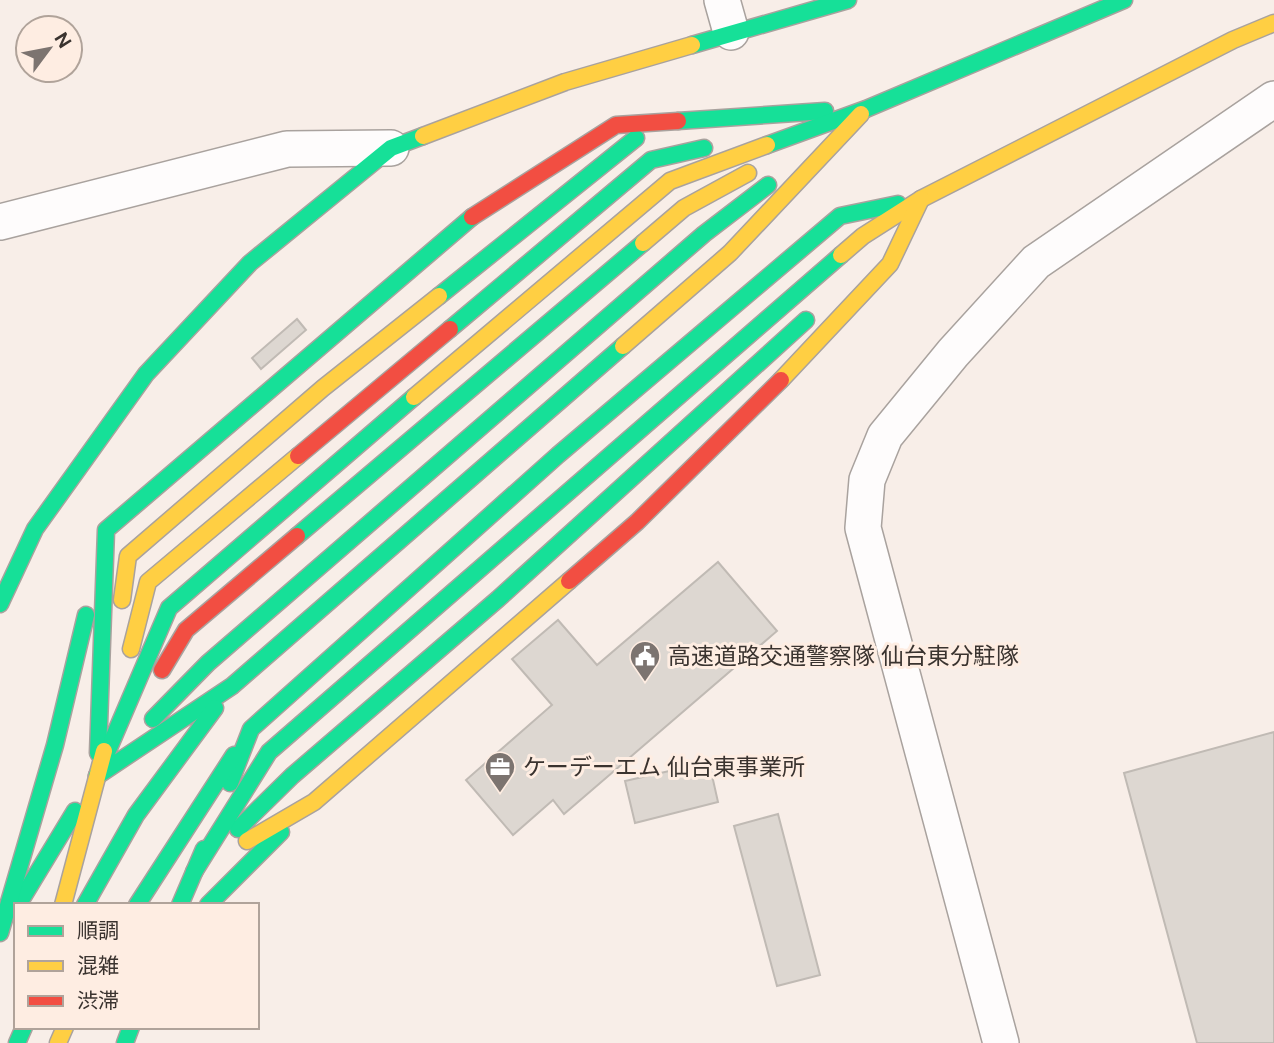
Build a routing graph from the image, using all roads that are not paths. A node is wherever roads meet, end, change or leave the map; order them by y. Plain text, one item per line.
1 (848, 0) edge
2 (1124, 0) edge
3 (726, 16) edge
4 (1274, 23) edge
5 (1274, 99) edge
6 (866, 109) junction
7 (391, 148) junction
8 (921, 199) junction
9 (0, 222) edge
10 (861, 270) dead end
11 (821, 307) dead end
12 (106, 530) junction
13 (0, 604) edge
14 (232, 686) junction
15 (251, 729) junction
16 (97, 776) junction
17 (314, 802) junction
18 (194, 872) junction
19 (19, 903) edge
20 (64, 903) edge
21 (86, 903) edge
22 (138, 903) edge
23 (164, 903) edge
24 (181, 903) edge
25 (210, 903) edge
26 (14, 911) edge
27 (0, 934) edge
28 (1001, 1043) edge

1 - 3 main road
2 - 6 main road
3 - 7 main road
4 - 8 main road
5 - 28 street
6 - 12 main road
6 - 14 main road
6 - 16 main road
6 - 16 main road
6 - 16 main road
6 - 16 main road
6 - 16 main road
7 - 9 street
7 - 13 main road
8 - 10 main road
8 - 15 main road
8 - 17 main road
8 - 18 main road
11 - 18 main road
12 - 16 main road
12 - 27 main road
14 - 16 main road
14 - 21 main road
15 - 18 main road
15 - 22 main road
16 - 19 main road
16 - 20 main road
17 - 18 main road
17 - 25 main road
18 - 23 main road
18 - 24 main road
26 - 27 main road

